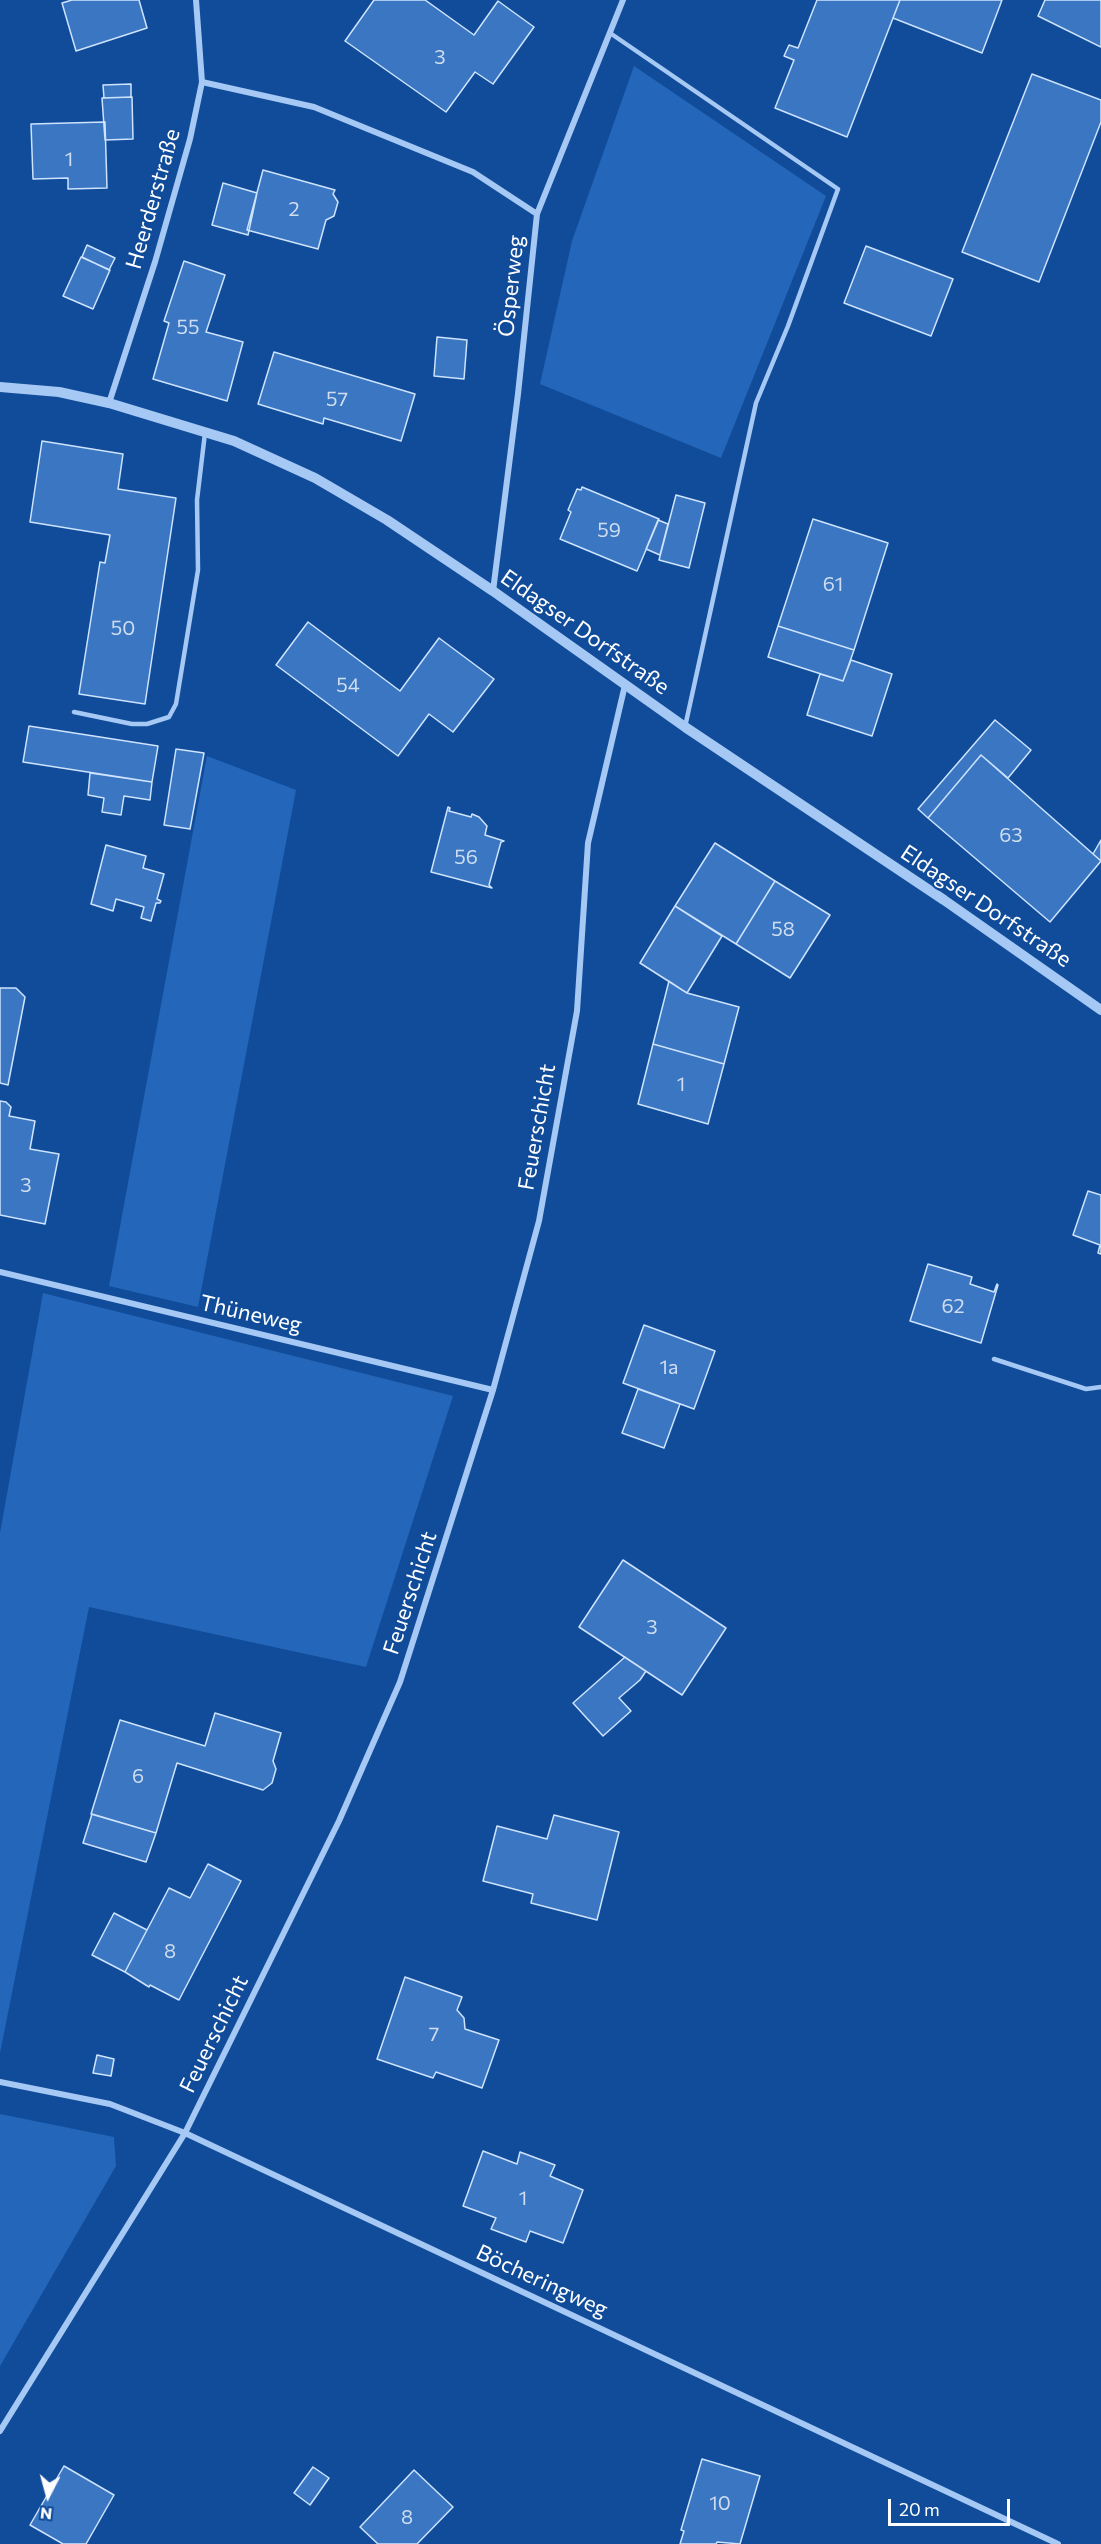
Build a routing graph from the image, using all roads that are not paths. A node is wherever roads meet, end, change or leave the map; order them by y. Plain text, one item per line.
1 (196, 0) edge
2 (623, 0) edge
3 (610, 33) junction
4 (202, 82) junction
5 (537, 214) junction
6 (0, 387) edge
7 (109, 402) junction
8 (205, 430) junction
9 (493, 591) junction
10 (625, 685) junction
11 (74, 712) dead end
12 (685, 727) junction
13 (1101, 1010) edge
14 (0, 1272) edge
15 (994, 1359) dead end
16 (1101, 1386) edge
17 (493, 1390) junction
18 (0, 2082) edge
19 (185, 2133) junction
20 (0, 2431) edge
21 (1058, 2544) edge

1 - 4 street, Heerderstraße
2 - 3 street, Ösperweg
3 - 5 street, Ösperweg
3 - 12 lane
4 - 5 street
4 - 7 street, Heerderstraße
5 - 9 street, Ösperweg
6 - 7 street, Eldagser Dorfstraße
7 - 8 street, Eldagser Dorfstraße
8 - 9 street, Eldagser Dorfstraße
8 - 11 lane
9 - 10 street, Eldagser Dorfstraße
10 - 12 street, Eldagser Dorfstraße
10 - 17 street, Feuerschicht
12 - 13 street, Eldagser Dorfstraße
14 - 17 street, Thüneweg
15 - 16 lane
17 - 19 street, Feuerschicht
18 - 19 street, Böcheringweg
19 - 20 street, Feuerschicht
19 - 21 street, Böcheringweg

